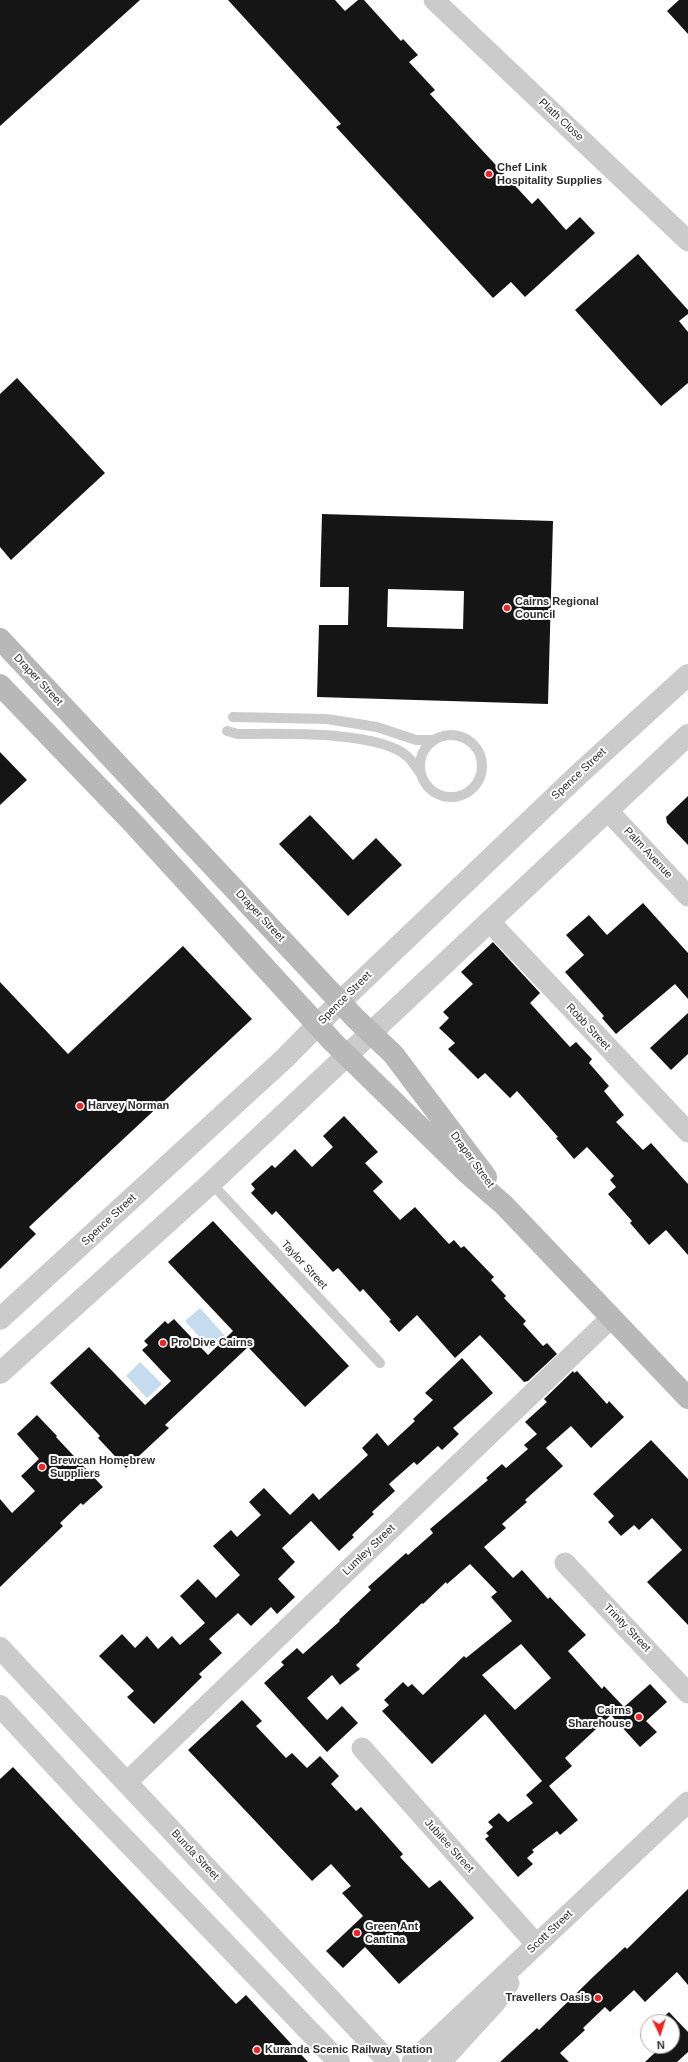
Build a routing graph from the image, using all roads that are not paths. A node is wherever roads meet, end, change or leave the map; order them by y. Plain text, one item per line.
1 (434, 0) edge
2 (688, 241) edge
3 (0, 639) edge
4 (688, 675) edge
5 (0, 686) edge
6 (233, 717) dead end
7 (227, 731) dead end
8 (688, 736) edge
9 (434, 740) junction
10 (421, 774) junction
11 (608, 811) junction
12 (688, 896) edge
13 (489, 921) junction
14 (340, 1002) junction
15 (318, 1025) junction
16 (370, 1033) junction
17 (347, 1055) junction
18 (688, 1132) edge
19 (211, 1183) junction
20 (504, 1205) junction
21 (611, 1318) junction
22 (0, 1319) edge
23 (380, 1363) dead end
24 (0, 1373) edge
25 (688, 1398) edge
26 (565, 1563) dead end
27 (0, 1648) edge
28 (688, 1692) edge
29 (0, 1706) edge
30 (362, 1748) dead end
31 (127, 1782) junction
32 (688, 1802) edge
33 (533, 1947) junction
34 (339, 2062) edge
35 (390, 2062) edge
36 (412, 2062) edge
37 (441, 2062) edge

1 - 2 street, Plath Close
3 - 14 main road, Draper Street
4 - 14 street, Spence Street
5 - 15 main road, Draper Street
6 - 9 lane
7 - 10 lane
8 - 11 street
9 - 10 lane
9 - 10 lane
11 - 12 street, Palm Avenue
11 - 13 street
13 - 16 street
13 - 18 street, Robb Street
14 - 15 street, Spence Street
14 - 16 main road, Draper Street
15 - 17 main road, Draper Street
15 - 22 street, Spence Street
16 - 17 street
16 - 20 main road, Draper Street
17 - 19 street
17 - 20 main road, Draper Street
19 - 23 lane, Taylor Street
19 - 24 street
20 - 21 main road, Draper Street
21 - 25 main road, Draper Street
21 - 31 street, Lumley Street
26 - 28 street, Trinity Street
27 - 31 street, Bunda Street
29 - 34 street
30 - 33 street, Jubilee Street
31 - 35 street, Bunda Street
32 - 33 street, Scott Street
33 - 36 street, Scott Street
33 - 37 street

